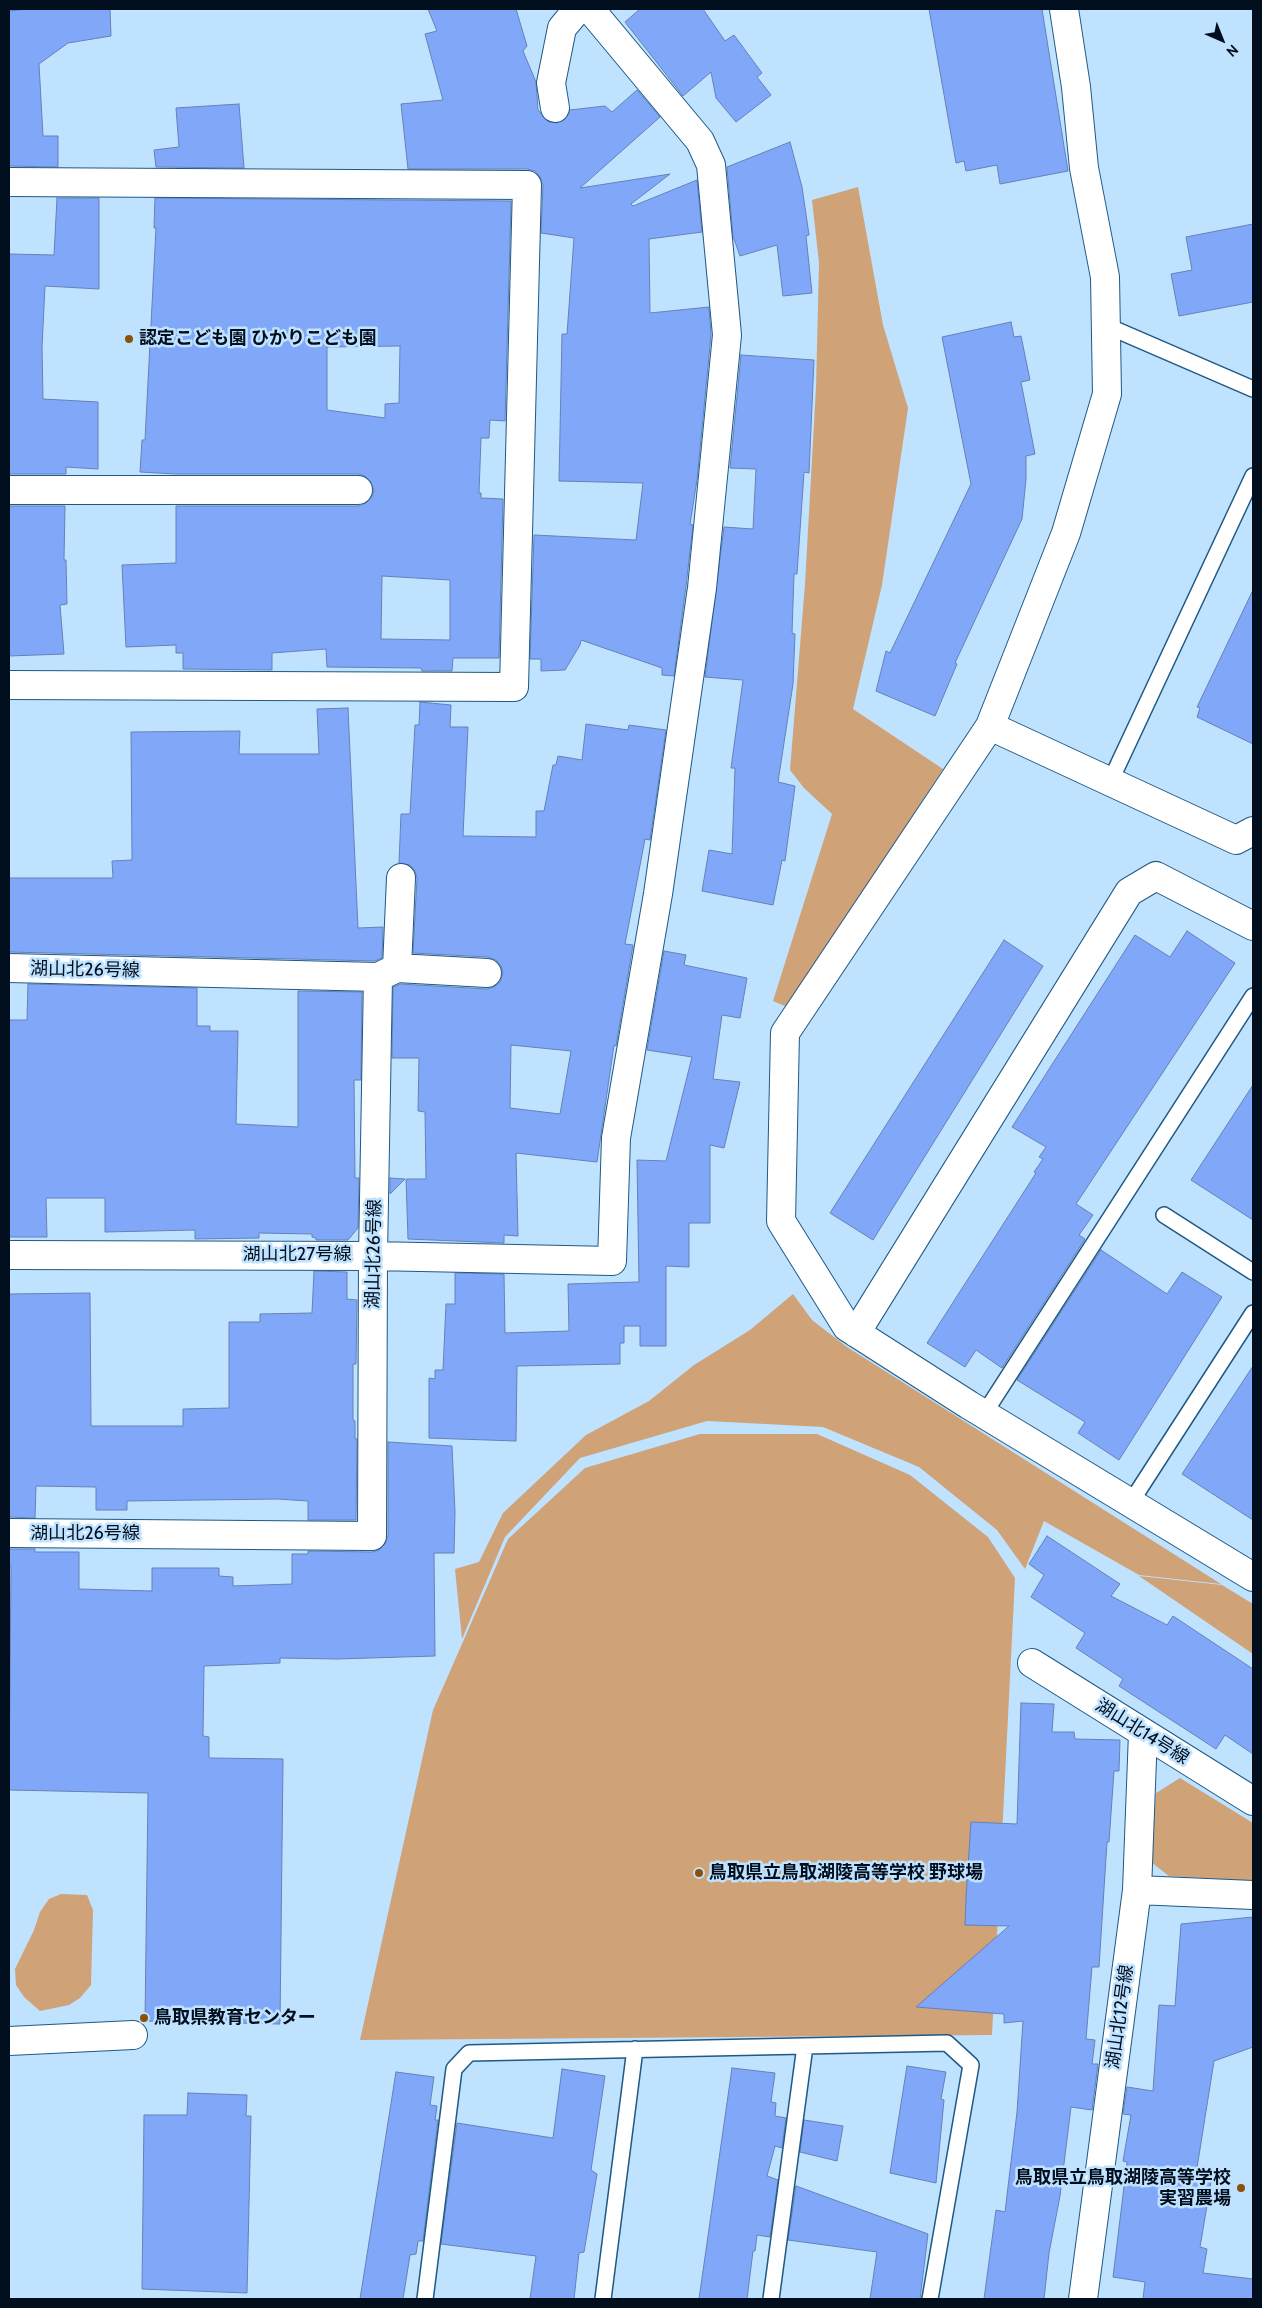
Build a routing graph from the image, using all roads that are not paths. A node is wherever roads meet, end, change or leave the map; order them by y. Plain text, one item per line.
1 (578, 9) edge
2 (590, 9) edge
3 (1064, 9) edge
4 (554, 108) dead end
5 (9, 182) edge
6 (1105, 325) junction
7 (1253, 390) edge
8 (1253, 476) edge
9 (9, 490) edge
10 (358, 490) dead end
11 (9, 685) edge
12 (990, 726) junction
13 (1110, 782) junction
14 (1253, 831) edge
15 (401, 878) dead end
16 (1253, 926) edge
17 (9, 968) edge
18 (388, 972) junction
19 (487, 973) dead end
20 (1253, 996) edge
21 (1164, 1215) dead end
22 (9, 1254) edge
23 (373, 1256) junction
24 (1253, 1272) edge
25 (1253, 1313) edge
26 (856, 1333) junction
27 (984, 1414) junction
28 (1132, 1502) junction
29 (9, 1533) edge
30 (1253, 1577) edge
31 (1032, 1663) dead end
32 (1143, 1732) junction
33 (1253, 1801) edge
34 (1137, 1890) junction
35 (1253, 1895) edge
36 (133, 2035) dead end
37 (9, 2041) edge
38 (805, 2046) junction
39 (636, 2049) junction
40 (425, 2299) edge
41 (603, 2299) edge
42 (771, 2299) edge
43 (930, 2299) edge
44 (1082, 2299) edge

1 - 4 street
2 - 23 street, 湖山北27号線
3 - 6 street
5 - 11 street
6 - 7 lane
6 - 12 street
8 - 13 lane
9 - 10 street
12 - 13 street
12 - 26 street
13 - 14 street
15 - 18 street
16 - 26 street
17 - 18 street, 湖山北26号線
18 - 19 street
18 - 23 street, 湖山北26号線
20 - 27 lane
21 - 24 lane
22 - 23 street, 湖山北27号線
23 - 29 street, 湖山北26号線
25 - 28 lane
26 - 27 street
27 - 28 street
28 - 30 street
31 - 32 street, 湖山北14号線
32 - 33 street, 湖山北14号線
32 - 34 street, 湖山北12号線
34 - 35 street
34 - 44 street, 湖山北12号線
36 - 37 street
38 - 39 lane
38 - 42 lane
38 - 43 lane
39 - 40 lane
39 - 41 lane

